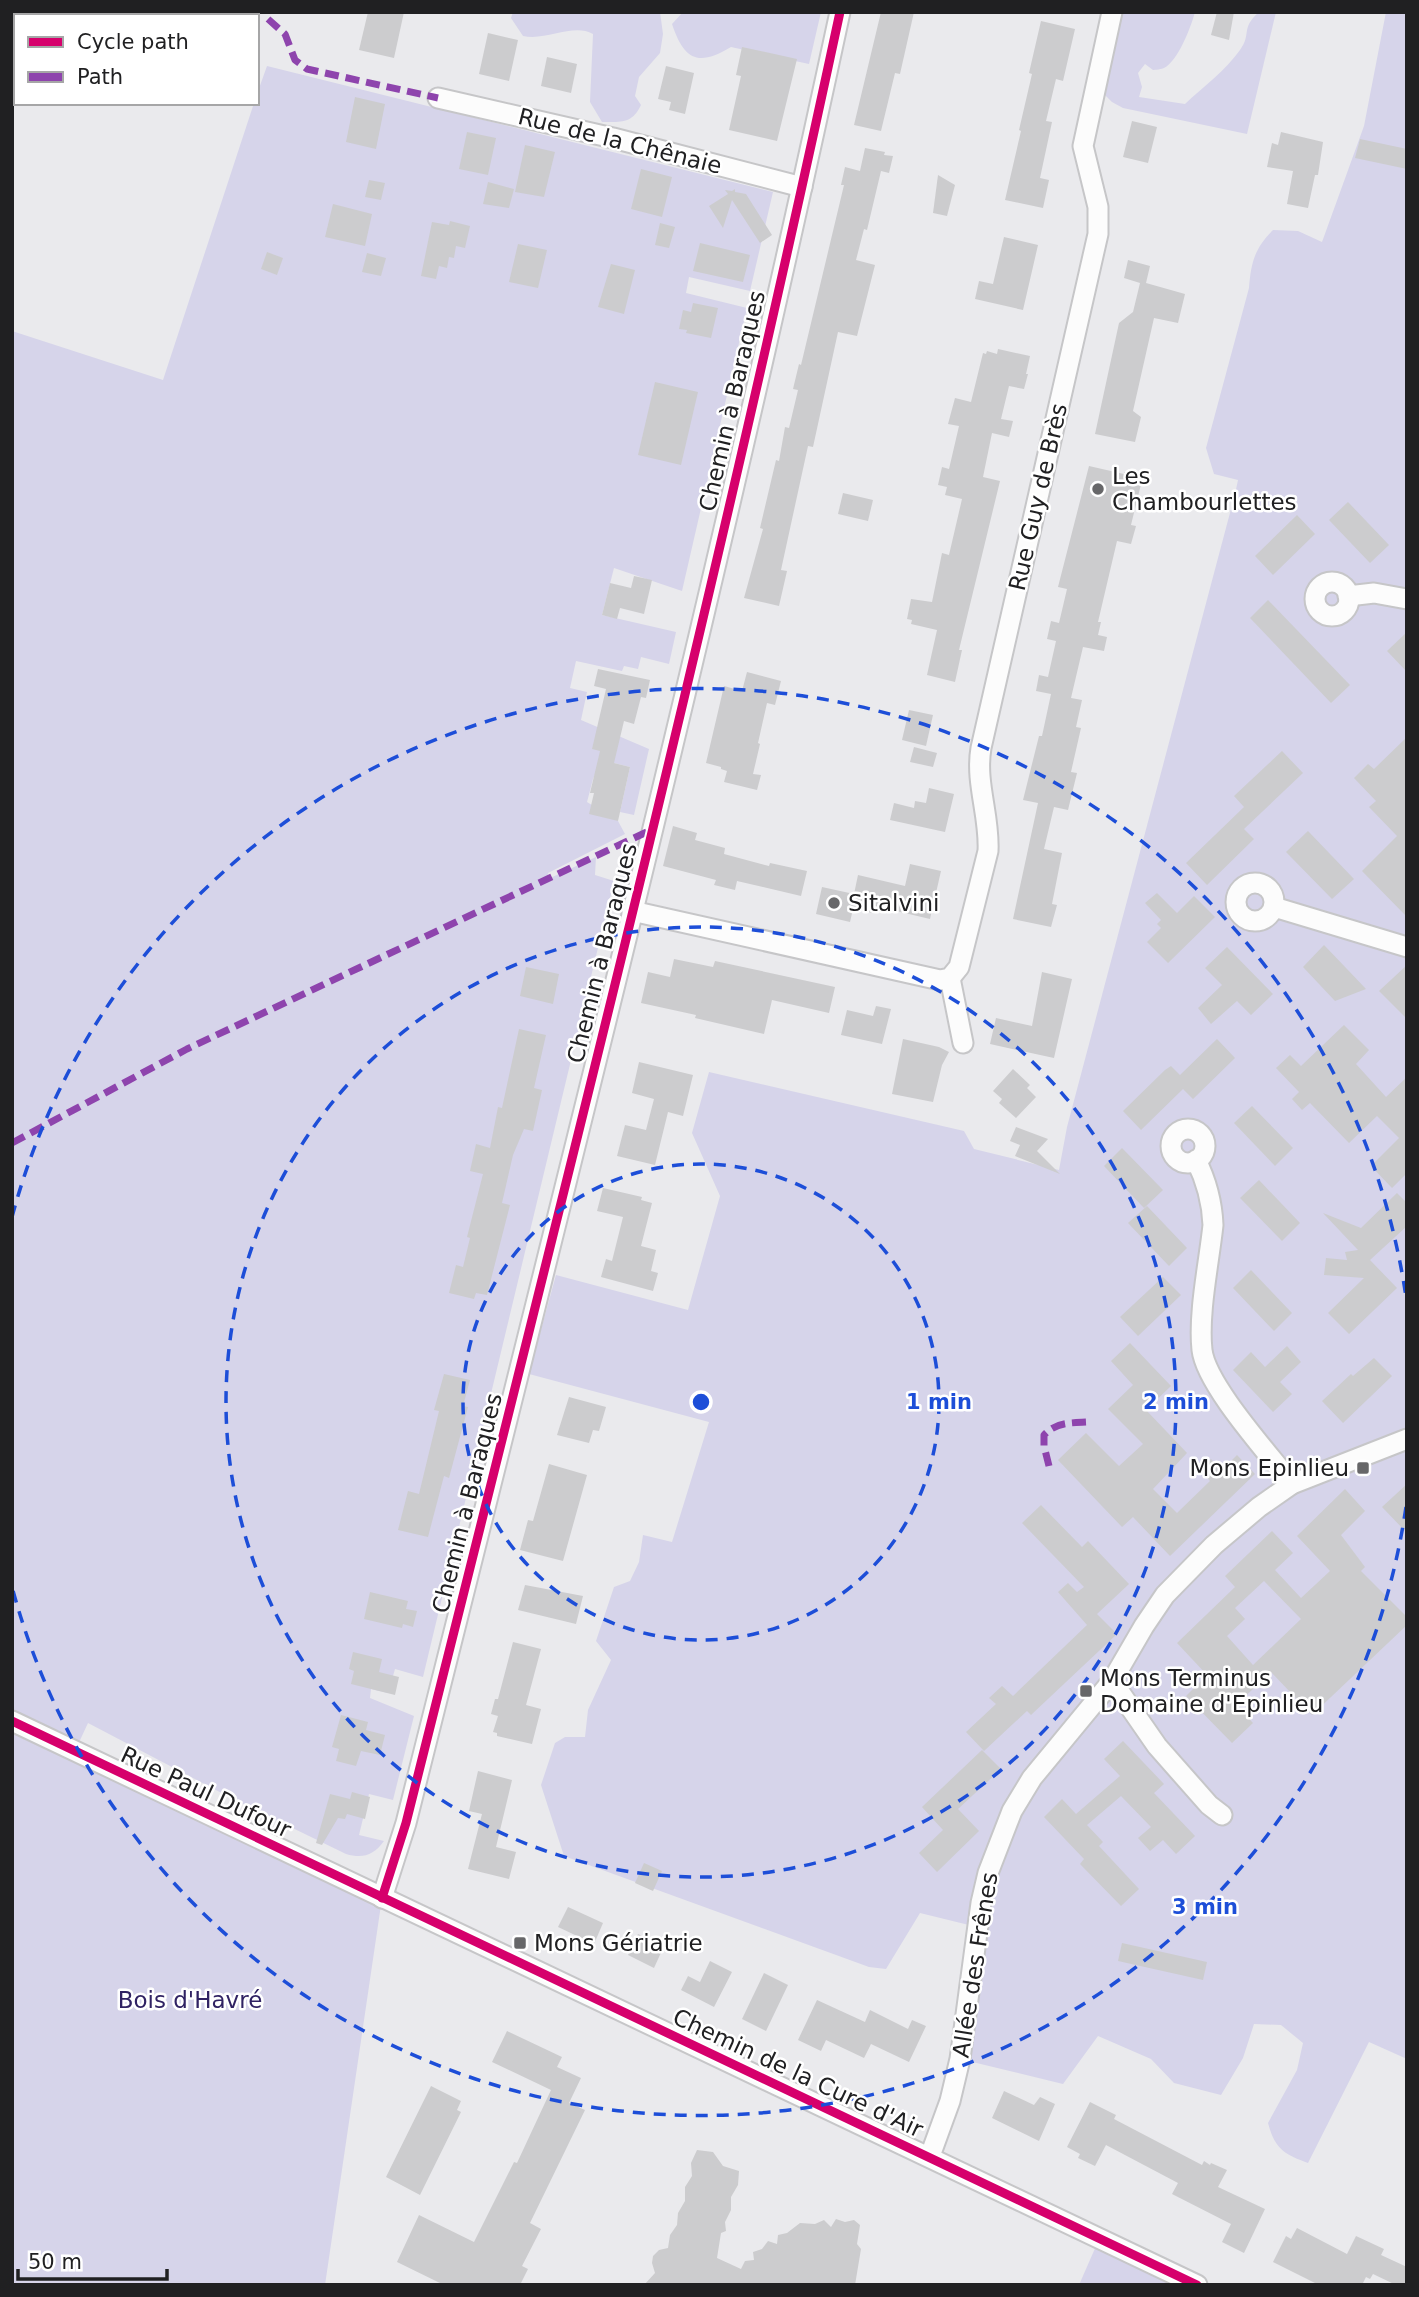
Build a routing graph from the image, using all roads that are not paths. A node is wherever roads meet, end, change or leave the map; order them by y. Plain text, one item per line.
1 (839, 12) edge
2 (1112, 12) edge
3 (438, 98) dead end
4 (802, 187) junction
5 (1348, 596) dead end
6 (1407, 599) edge
7 (1274, 907) dead end
8 (632, 911) junction
9 (1407, 947) edge
10 (950, 978) junction
11 (963, 1043) dead end
12 (1196, 1160) dead end
13 (1407, 1439) edge
14 (1292, 1484) junction
15 (1112, 1681) junction
16 (12, 1721) edge
17 (1222, 1815) dead end
18 (382, 1898) junction
19 (930, 2156) junction
20 (1197, 2285) edge

1 - 4 street, Chemin à Baraques
2 - 10 street, Rue Guy de Brès
3 - 4 street, Rue de la Chênaie
4 - 8 street, Chemin à Baraques
5 - 6 street
7 - 9 street
8 - 10 street
8 - 18 street, Chemin à Baraques
10 - 11 street
12 - 14 street
13 - 14 street, Allée des Frênes
14 - 15 street, Allée des Frênes
15 - 17 street
15 - 19 street, Allée des Frênes
16 - 18 street, Rue Paul Dufour
18 - 19 street, Chemin de la Cure d'Air
19 - 20 street, Chemin de la Cure d'Air

